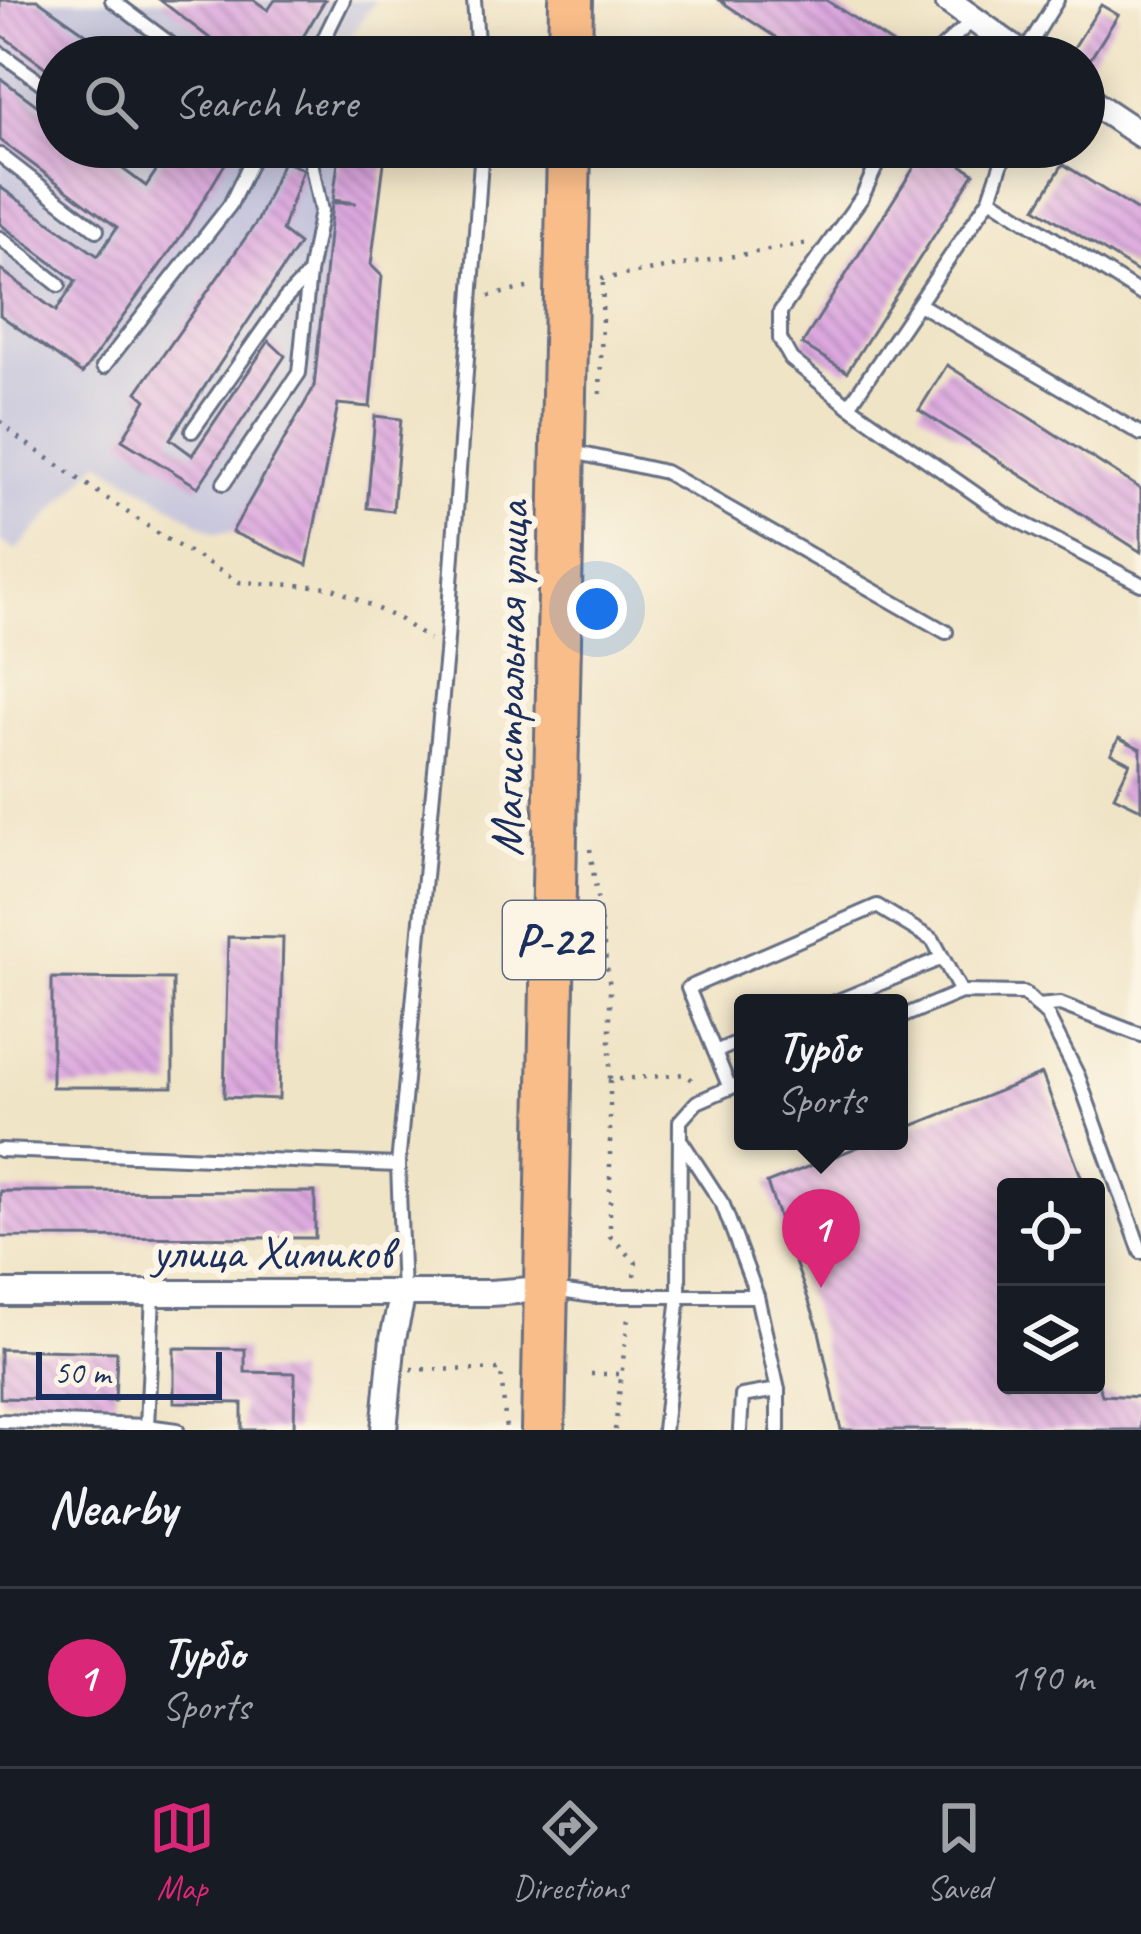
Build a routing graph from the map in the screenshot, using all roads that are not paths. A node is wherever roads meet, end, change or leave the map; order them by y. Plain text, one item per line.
1 (112, 0) edge
2 (343, 0) edge
3 (474, 0) edge
4 (571, 0) edge
5 (947, 0) edge
6 (1057, 0) edge
7 (975, 18) junction
8 (160, 36) edge
9 (325, 36) edge
10 (477, 36) edge
11 (570, 36) edge
12 (955, 36) edge
13 (998, 36) edge
14 (1036, 36) edge
15 (0, 53) edge
16 (36, 79) edge
17 (1105, 111) edge
18 (1141, 135) edge
19 (0, 154) edge
20 (248, 168) edge
21 (312, 168) edge
22 (480, 168) edge
23 (572, 168) edge
24 (875, 168) edge
25 (1000, 168) edge
26 (990, 198) junction
27 (97, 230) dead end
28 (0, 238) edge
29 (309, 273) junction
30 (59, 285) dead end
31 (1141, 294) edge
32 (919, 304) junction
33 (103, 367) dead end
34 (849, 406) junction
35 (192, 431) dead end
36 (1141, 434) edge
37 (582, 454) junction
38 (224, 483) dead end
39 (1141, 584) edge
40 (946, 632) dead end
41 (943, 958) junction
42 (961, 992) junction
43 (855, 994) edge
44 (1037, 1006) junction
45 (908, 1014) edge
46 (1141, 1035) edge
47 (734, 1044) edge
48 (715, 1052) junction
49 (734, 1080) edge
50 (734, 1086) edge
51 (680, 1139) junction
52 (0, 1150) edge
53 (398, 1165) junction
54 (1141, 1252) edge
55 (545, 1289) junction
56 (0, 1293) edge
57 (403, 1293) junction
58 (153, 1295) junction
59 (680, 1295) junction
60 (757, 1296) junction
61 (778, 1390) junction
62 (0, 1420) edge
63 (148, 1426) junction
64 (177, 1430) edge
65 (384, 1430) edge
66 (542, 1430) edge
67 (664, 1430) edge
68 (740, 1430) edge
69 (778, 1430) edge

1 - 8 lane
2 - 9 lane
3 - 10 lane
4 - 11 highway
5 - 7 street
6 - 14 lane
7 - 12 lane
7 - 13 street
15 - 16 lane
17 - 18 street
19 - 27 lane
20 - 33 lane
21 - 29 lane
22 - 53 lane
23 - 37 highway, Магистральная улица / Р-22
24 - 34 lane
25 - 26 lane
26 - 31 lane
26 - 32 lane
28 - 30 lane
29 - 35 lane
29 - 38 lane
32 - 34 lane
32 - 36 lane
34 - 39 lane
37 - 40 lane
37 - 55 highway, Магистральная улица / Р-22
41 - 42 lane
41 - 43 lane
41 - 48 lane
42 - 44 lane
42 - 45 lane
44 - 46 lane
44 - 54 lane
47 - 48 lane
48 - 49 lane
50 - 51 lane
51 - 59 lane
51 - 60 lane
52 - 53 lane
53 - 57 lane
55 - 57 street, улица Химиков
55 - 59 lane
55 - 66 highway, Магистральная улица / Р-22
56 - 58 street, улица Химиков
57 - 58 street, улица Химиков
57 - 65 street
58 - 63 lane
59 - 60 lane
59 - 67 lane
60 - 61 lane
61 - 68 lane
61 - 69 lane
62 - 63 lane
63 - 64 lane

